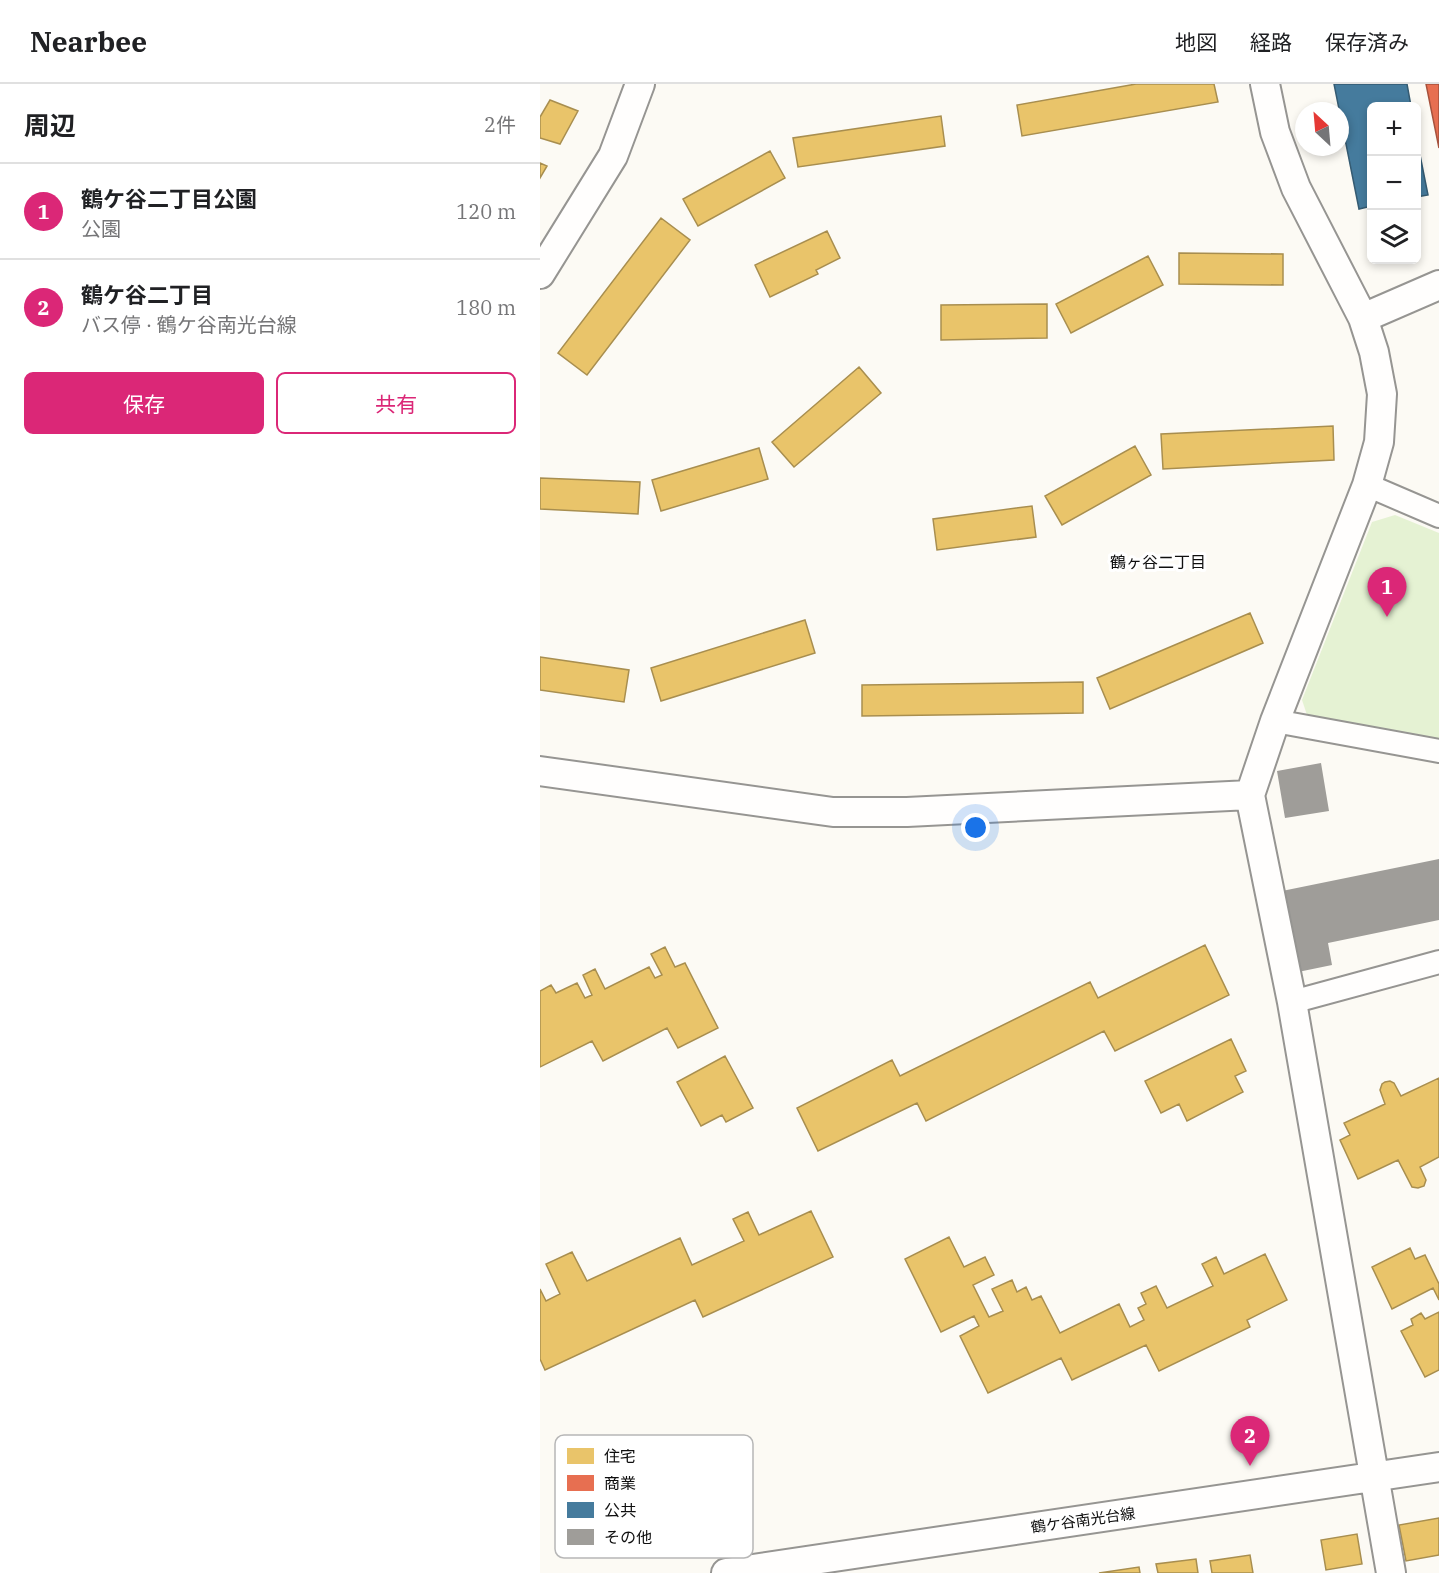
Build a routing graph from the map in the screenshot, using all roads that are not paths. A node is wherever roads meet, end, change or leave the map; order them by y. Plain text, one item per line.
1 (640, 84) edge
2 (1265, 84) edge
3 (540, 274) edge
4 (1439, 285) edge
5 (1363, 318) junction
6 (1367, 485) junction
7 (1439, 516) edge
8 (1275, 721) junction
9 (1439, 751) edge
10 (540, 771) edge
11 (1250, 795) junction
12 (1439, 962) edge
13 (1292, 1002) junction
14 (1439, 1467) edge
15 (1375, 1477) junction
16 (859, 1563) edge
17 (726, 1573) edge
18 (1391, 1573) edge

1 - 3 street
2 - 5 street
4 - 5 street
5 - 6 street
6 - 7 street
6 - 8 street
8 - 9 street
8 - 11 street
10 - 11 street
11 - 13 street
12 - 13 street
13 - 15 street
14 - 15 street, 鶴ケ谷南光台線
15 - 16 street, 鶴ケ谷南光台線
15 - 18 street
16 - 17 street, 鶴ケ谷南光台線

